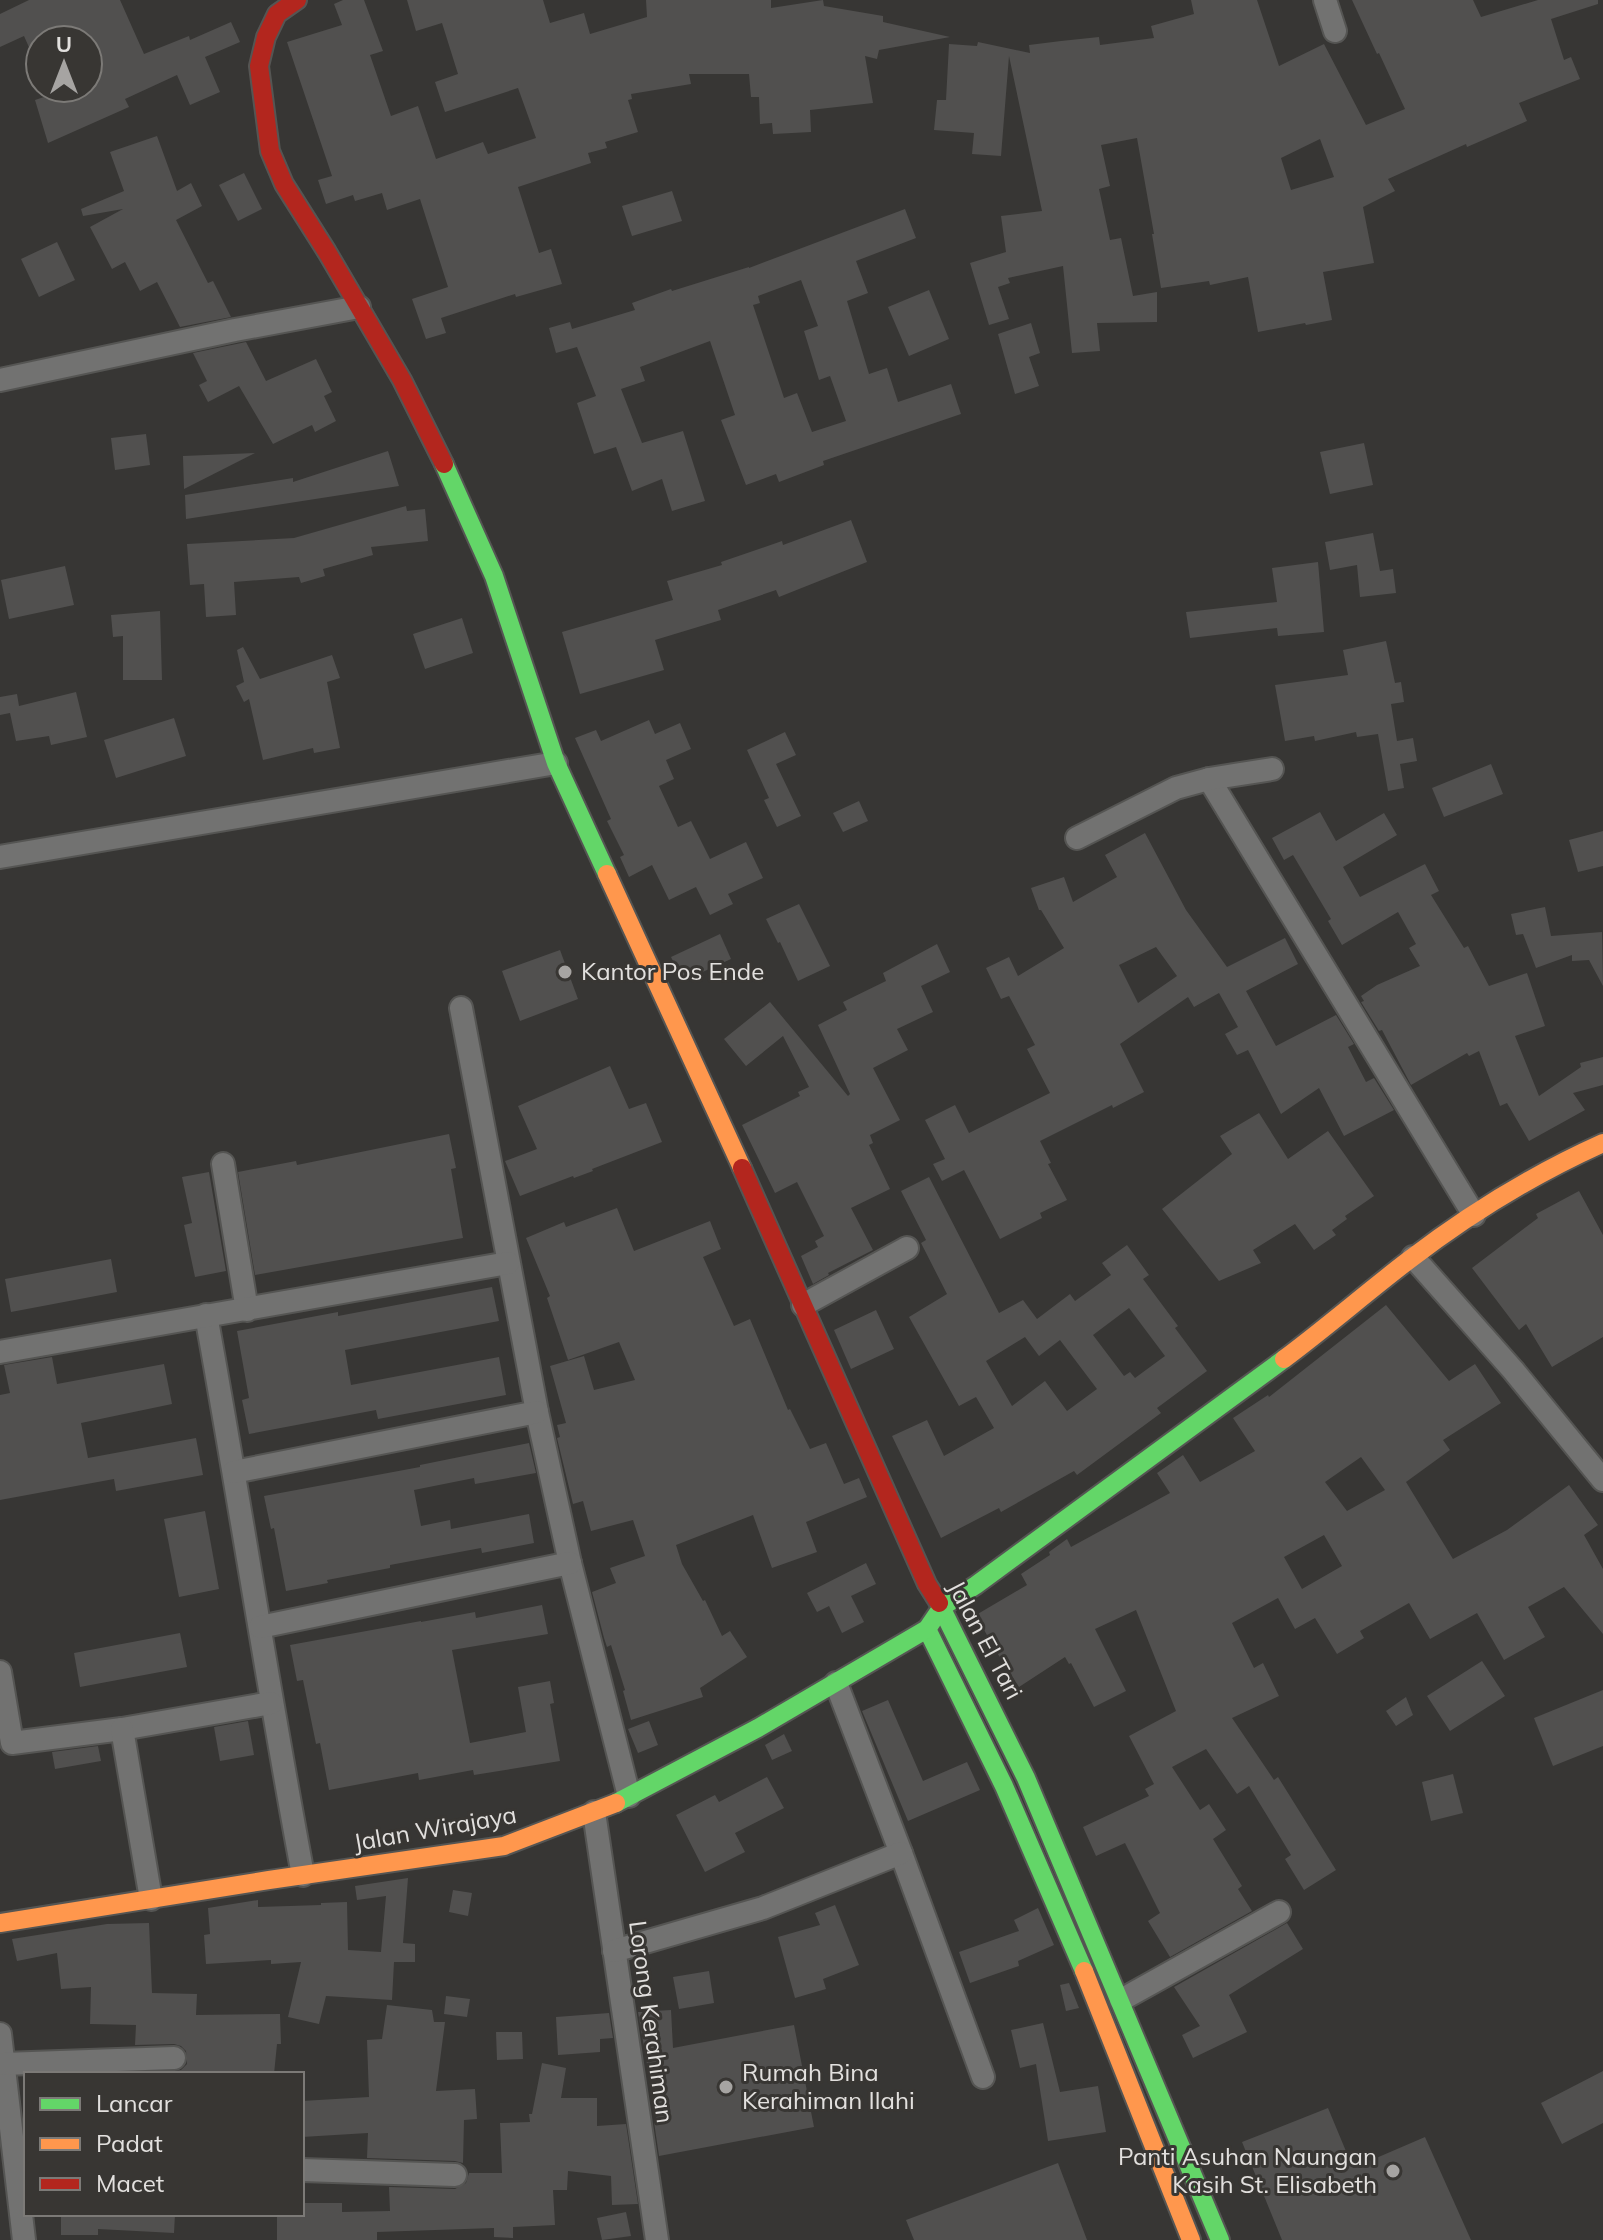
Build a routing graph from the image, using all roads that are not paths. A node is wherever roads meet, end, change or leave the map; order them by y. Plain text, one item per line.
1 (297, 0) edge
2 (1325, 0) edge
3 (1335, 31) dead end
4 (359, 307) junction
5 (0, 380) edge
6 (556, 763) junction
7 (1272, 769) dead end
8 (1209, 779) junction
9 (1077, 838) dead end
10 (0, 857) edge
11 (461, 1008) dead end
12 (1603, 1143) edge
13 (223, 1164) dead end
14 (1474, 1215) junction
15 (907, 1248) dead end
16 (1413, 1257) junction
17 (508, 1263) junction
18 (803, 1305) junction
19 (247, 1310) junction
20 (206, 1315) junction
21 (0, 1352) edge
22 (537, 1412) junction
23 (234, 1472) junction
24 (1603, 1480) edge
25 (570, 1563) junction
26 (927, 1584) junction
27 (942, 1607) junction
28 (260, 1627) junction
29 (927, 1629) junction
30 (0, 1672) edge
31 (836, 1683) junction
32 (271, 1703) junction
33 (122, 1729) junction
34 (629, 1796) junction
35 (594, 1812) junction
36 (901, 1853) junction
37 (303, 1875) junction
38 (151, 1899) junction
39 (1279, 1912) dead end
40 (0, 1923) edge
41 (614, 1951) junction
42 (1121, 2000) junction
43 (0, 2034) edge
44 (174, 2058) dead end
45 (3, 2064) junction
46 (983, 2077) dead end
47 (304, 2170) edge
48 (455, 2175) dead end
49 (22, 2184) edge
50 (24, 2240) edge
51 (657, 2240) edge
52 (1191, 2240) edge
53 (1220, 2240) edge

1 - 4 street
2 - 3 street
4 - 5 street
4 - 6 street
6 - 10 street
6 - 18 street
7 - 8 street
8 - 9 street
8 - 14 street
11 - 17 street
12 - 14 street
13 - 19 street
14 - 16 street
15 - 18 street
16 - 24 street
16 - 27 street
17 - 19 street
17 - 22 street
18 - 26 street
19 - 20 street
20 - 21 street
20 - 23 street
22 - 23 street
22 - 25 street
23 - 28 street
25 - 28 street
25 - 34 street
26 - 27 street, Jalan El Tari
26 - 29 street, Jalan El Tari
27 - 29 street
27 - 42 street, Jalan El Tari
28 - 32 street
29 - 31 street, Jalan Wirajaya
29 - 52 street, Jalan El Tari
30 - 33 street
31 - 34 street, Jalan Wirajaya
31 - 36 street
32 - 33 street
32 - 37 street
33 - 38 street
34 - 35 street, Jalan Wirajaya
35 - 37 street, Jalan Wirajaya
35 - 41 street, Lorong Kerahiman
36 - 41 street
36 - 46 street
37 - 38 street, Jalan Wirajaya
38 - 40 street, Jalan Wirajaya
39 - 42 street
41 - 51 street, Lorong Kerahiman
42 - 53 street, Jalan El Tari
43 - 45 street
44 - 45 street
45 - 49 street
47 - 48 street
49 - 50 street

